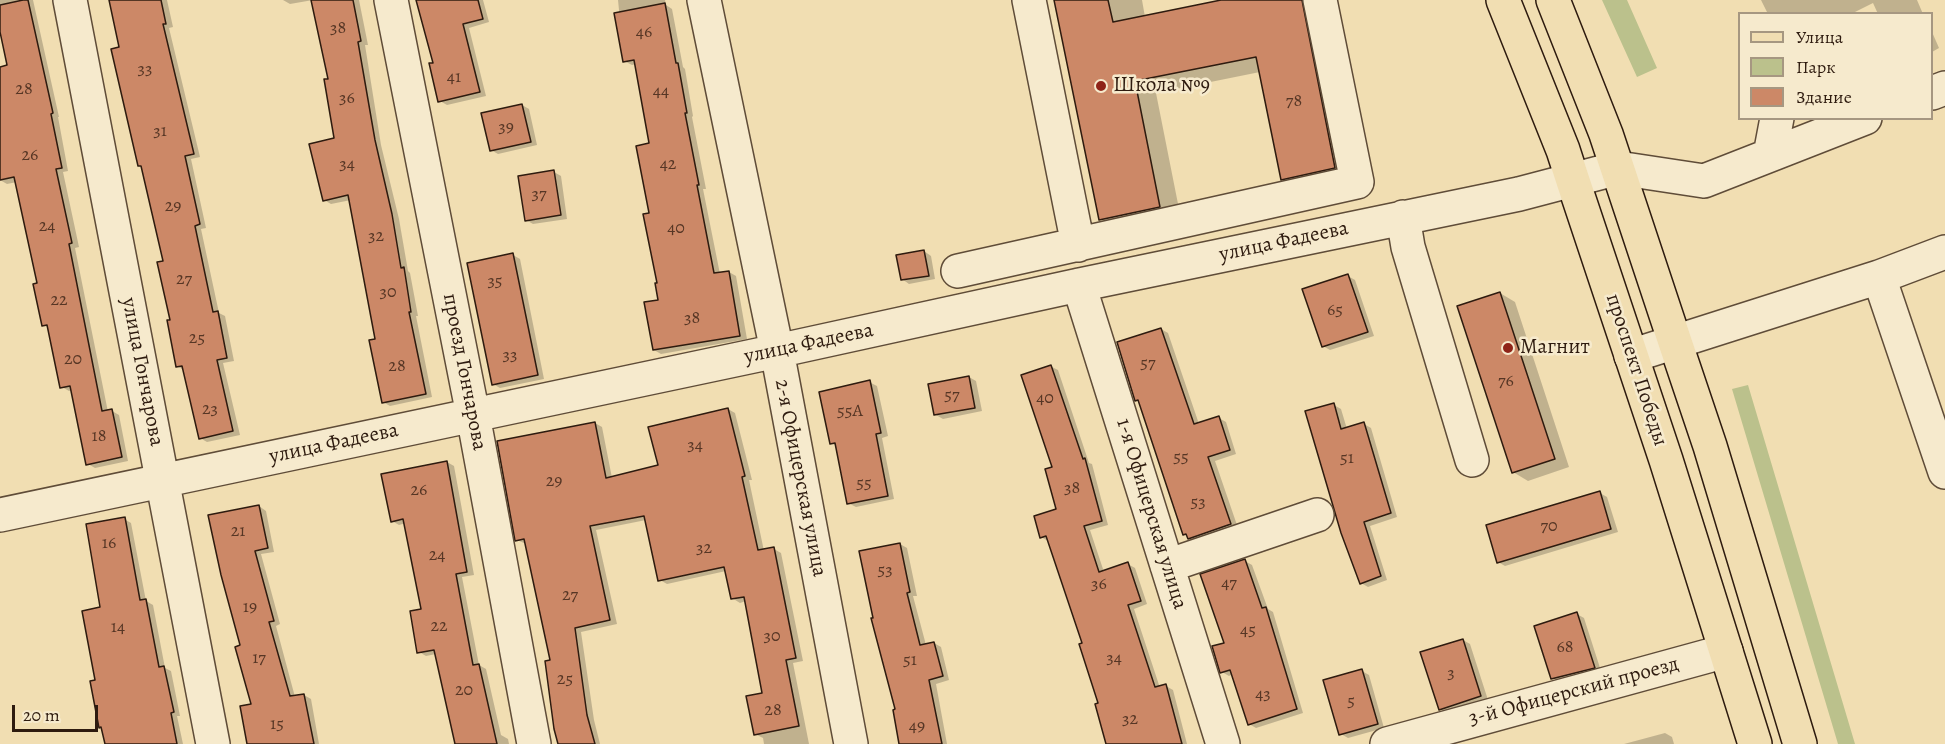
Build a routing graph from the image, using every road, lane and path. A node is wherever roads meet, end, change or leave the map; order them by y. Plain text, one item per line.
1 (70, 0) edge
2 (391, 0) edge
3 (704, 0) edge
4 (1029, 0) edge
5 (1320, 0) edge
6 (1503, 0) edge
7 (1553, 0) edge
8 (1778, 120) edge
9 (1860, 120) edge
10 (1770, 155) junction
11 (1618, 168) junction
12 (1573, 181) junction
13 (1403, 217) junction
14 (1078, 245) junction
15 (1945, 252) edge
16 (958, 271) dead end
17 (1879, 277) junction
18 (1079, 285) junction
19 (1676, 342) junction
20 (777, 351) junction
21 (1631, 356) junction
22 (473, 415) junction
23 (1472, 460) dead end
24 (1945, 472) edge
25 (163, 481) junction
26 (0, 515) edge
27 (1317, 515) dead end
28 (1167, 566) junction
29 (1726, 651) junction
30 (213, 744) edge
31 (534, 744) edge
32 (850, 744) edge
33 (1223, 744) edge
34 (1388, 744) edge
35 (1755, 744) edge
36 (1800, 744) edge

1 - 25 street, улица Гончарова
2 - 22 street, проезд Гончарова
3 - 20 street, 2-я Офицерская улица
4 - 14 street
5 - 14 street
6 - 12 main road, проспект Победы
7 - 11 main road
8 - 10 street
9 - 10 street
10 - 11 street
11 - 12 street, улица Фадеева
11 - 19 main road
12 - 13 street, улица Фадеева
12 - 21 main road, проспект Победы
13 - 18 street, улица Фадеева
13 - 23 street
14 - 16 street
15 - 17 street
17 - 19 street
17 - 24 street
18 - 20 street, улица Фадеева
18 - 28 street, 1-я Офицерская улица
19 - 21 street
19 - 36 main road
20 - 22 street, улица Фадеева
20 - 32 street, 2-я Офицерская улица
21 - 29 main road, проспект Победы
22 - 25 street, улица Фадеева
22 - 31 street, проезд Гончарова
25 - 26 street, улица Фадеева
25 - 30 street, улица Гончарова
27 - 28 street
28 - 33 street, 1-я Офицерская улица
29 - 34 street, 3-й Офицерский проезд
29 - 35 main road, проспект Победы

